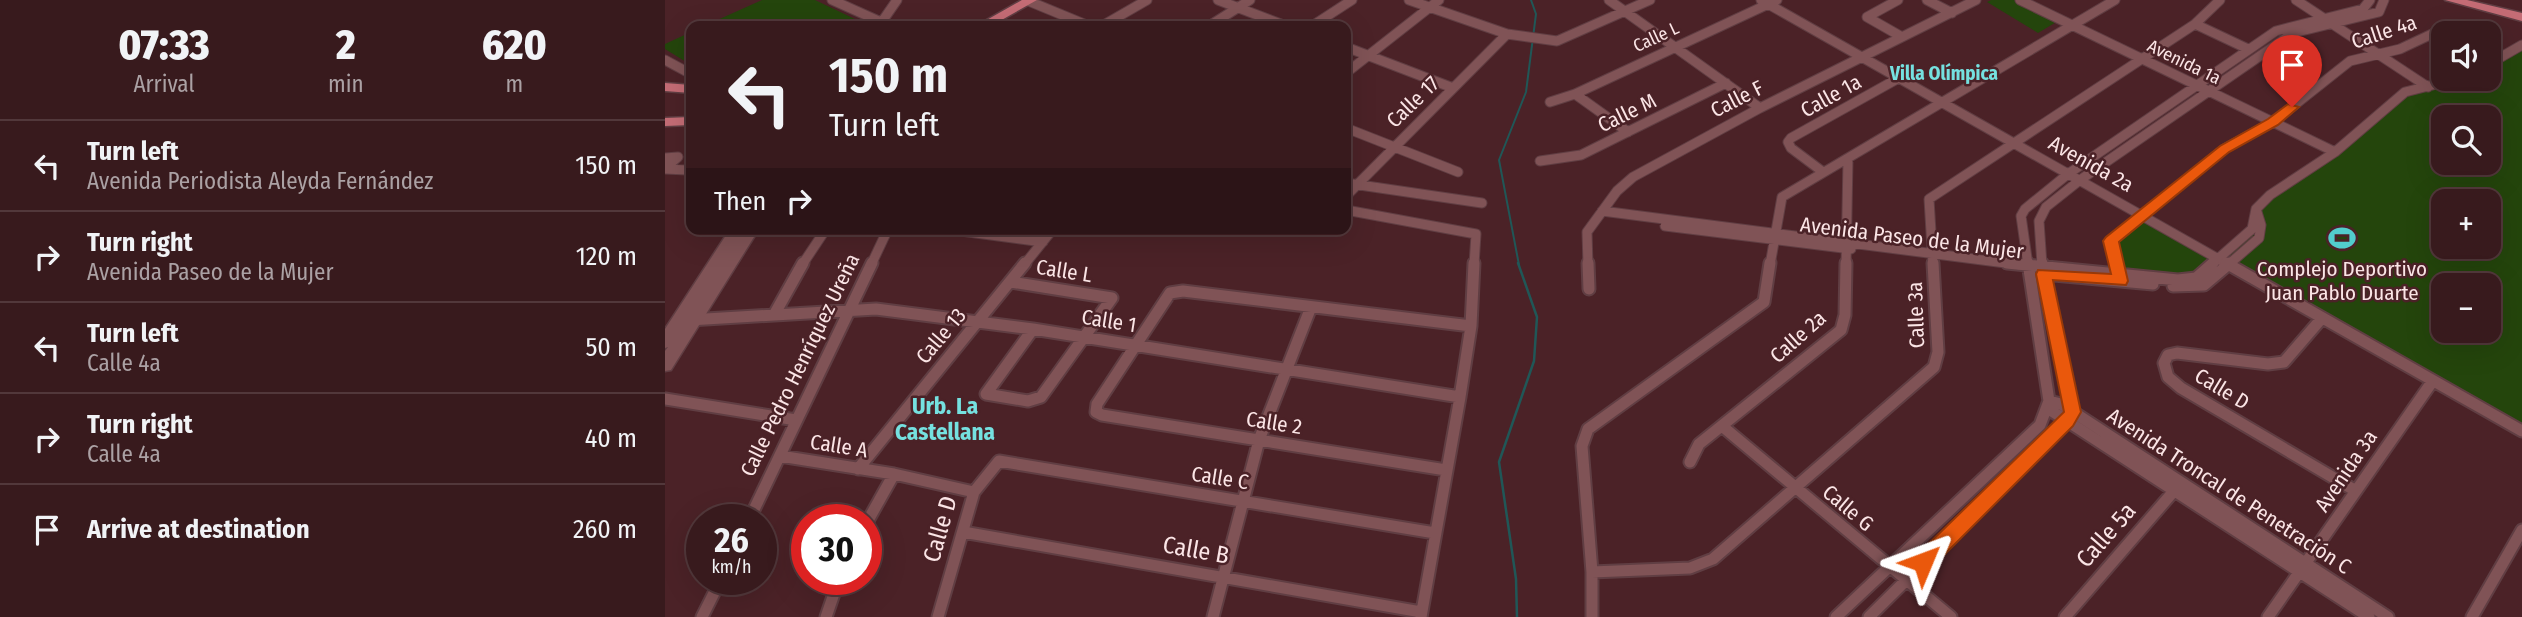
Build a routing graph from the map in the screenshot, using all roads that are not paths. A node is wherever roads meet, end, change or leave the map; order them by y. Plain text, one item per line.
1 (832, 0) edge
2 (897, 0) edge
3 (1028, 0) edge
4 (1147, 0) edge
5 (1218, 0) edge
6 (1250, 0) edge
7 (1352, 0) edge
8 (1409, 0) edge
9 (1439, 0) edge
10 (1609, 0) edge
11 (1650, 0) edge
12 (1898, 0) edge
13 (1927, 0) edge
14 (1976, 0) edge
15 (2020, 0) edge
16 (2115, 0) edge
17 (2220, 0) edge
18 (2297, 0) edge
19 (2370, 0) edge
20 (2384, 0) edge
21 (2451, 0) edge
22 (2473, 0) edge
23 (1769, 1) edge
24 (1430, 7) junction
25 (1238, 8) junction
26 (1627, 11) junction
27 (1952, 13) junction
28 (2522, 15) edge
29 (2327, 20) junction
30 (874, 21) edge
31 (882, 21) edge
32 (991, 21) edge
33 (1077, 21) edge
34 (1111, 21) edge
35 (1217, 21) edge
36 (1273, 21) edge
37 (1320, 21) edge
38 (2195, 24) junction
39 (2074, 26) junction
40 (1507, 34) junction
41 (2431, 34) edge
42 (1902, 37) junction
43 (2522, 45) edge
44 (1676, 47) junction
45 (1351, 49) edge
46 (2248, 49) junction
47 (1369, 55) junction
48 (2379, 55) junction
49 (1860, 57) junction
50 (2501, 57) edge
51 (2141, 58) junction
52 (665, 60) edge
53 (1351, 69) edge
54 (686, 71) edge
55 (1897, 79) junction
56 (1726, 83) junction
57 (2197, 85) junction
58 (2431, 86) edge
59 (665, 87) edge
60 (2428, 87) junction
61 (1453, 88) junction
62 (686, 89) edge
63 (2211, 92) junction
64 (1575, 94) junction
65 (1549, 102) dead end
66 (1941, 104) junction
67 (1760, 108) junction
68 (686, 121) edge
69 (665, 122) edge
70 (2273, 122) junction
71 (1351, 130) edge
72 (1628, 132) junction
73 (2014, 143) junction
74 (1393, 146) junction
75 (2335, 152) junction
76 (665, 158) edge
77 (1848, 159) junction
78 (1540, 161) dead end
79 (665, 169) edge
80 (686, 170) edge
81 (1458, 172) dead end
82 (1823, 172) junction
83 (2068, 174) junction
84 (2080, 180) junction
85 (1351, 183) edge
86 (1351, 184) edge
87 (1482, 203) dead end
88 (1351, 211) edge
89 (1599, 214) junction
90 (2141, 215) junction
91 (735, 235) edge
92 (748, 235) edge
93 (821, 235) edge
94 (886, 235) edge
95 (990, 235) edge
96 (1048, 235) edge
97 (1775, 236) junction
98 (1042, 242) junction
99 (1846, 245) junction
100 (1932, 255) junction
101 (2223, 260) junction
102 (2030, 269) junction
103 (2043, 270) junction
104 (2120, 277) junction
105 (1011, 282) junction
106 (1589, 289) dead end
107 (1311, 306) junction
108 (850, 310) junction
109 (773, 315) junction
110 (2322, 318) junction
111 (686, 321) junction
112 (978, 324) junction
113 (1471, 326) junction
114 (1033, 329) junction
115 (1085, 337) junction
116 (665, 342) edge
117 (1136, 345) junction
118 (665, 365) edge
119 (1287, 369) junction
120 (2433, 382) junction
121 (1460, 397) junction
122 (665, 400) edge
123 (2048, 405) junction
124 (2070, 417) junction
125 (796, 420) junction
126 (1722, 426) junction
127 (2522, 431) edge
128 (1259, 440) junction
129 (780, 456) junction
130 (999, 461) joint
131 (1690, 462) dead end
132 (858, 469) junction
133 (1445, 470) junction
134 (894, 474) junction
135 (2178, 485) junction
136 (1796, 489) junction
137 (2356, 491) junction
138 (974, 492) junction
139 (1243, 501) junction
140 (757, 504) edge
141 (877, 504) edge
142 (2522, 530) edge
143 (963, 532) junction
144 (1435, 533) junction
145 (2303, 567) junction
146 (1890, 568) junction
147 (1592, 572) junction
148 (1222, 578) junction
149 (1906, 580) junction
150 (712, 595) edge
151 (834, 595) edge
152 (1421, 615) edge
153 (702, 617) edge
154 (826, 617) edge
155 (938, 617) edge
156 (1213, 617) edge
157 (1592, 617) edge
158 (1836, 617) edge
159 (1869, 617) edge
160 (1951, 617) edge
161 (2065, 617) edge
162 (2268, 617) edge
163 (2369, 617) edge
164 (2388, 617) edge
165 (2472, 617) edge

1 - 30 street
2 - 31 street
3 - 32 main road
3 - 33 street
4 - 34 street
5 - 25 street
6 - 25 street
7 - 37 street
8 - 24 street
9 - 24 street
10 - 26 street
11 - 26 street
12 - 42 street
13 - 27 street
14 - 27 street, Calle F
15 - 39 street, Avenida 1a
16 - 39 street
17 - 38 street, Calle 3a
18 - 29 street
19 - 29 street
20 - 29 street
21 - 28 main road
22 - 28 main road
23 - 44 street, Calle L
23 - 49 street, Avenida 2a
24 - 40 street
24 - 47 street
25 - 35 street
25 - 36 street
26 - 40 street
26 - 44 street
27 - 42 street, Calle F
29 - 46 street
29 - 48 street
29 - 63 street
38 - 46 street
38 - 51 street, Calle 3a
39 - 51 street, Avenida 1a
39 - 66 street
40 - 61 street, Calle 17
41 - 48 street, Calle 4a
42 - 49 street, Calle F
43 - 50 street
44 - 56 street
44 - 64 street, Calle L
45 - 47 street
46 - 57 street
47 - 53 street
47 - 61 street
48 - 60 street
48 - 70 street, Calle 4a
49 - 55 street, Avenida 2a
49 - 67 street, Calle F
51 - 57 street, Avenida 1a
51 - 73 street, Calle 3a
52 - 54 street
55 - 66 street, Avenida 2a
55 - 82 street, Calle 1a
56 - 67 street
56 - 72 street, Calle M
57 - 63 street, Avenida 1a
57 - 83 street
58 - 60 street, Avenida Paseo de la Mujer
59 - 62 main road
60 - 75 street, Avenida Paseo de la Mujer
61 - 74 street, Calle 17
63 - 70 street, Avenida 1a
63 - 84 street
64 - 65 street, Calle L
64 - 72 street
66 - 73 street, Avenida 2a
66 - 77 street
67 - 89 street, Calle F
68 - 69 main road
70 - 75 street, Avenida 1a
70 - 90 street, Calle 4a
71 - 74 street
72 - 78 street, Calle M
73 - 83 street, Avenida 2a
73 - 100 street, Calle 3a
74 - 81 street
74 - 85 street, Calle 17
75 - 101 street, Avenida Paseo de la Mujer
76 - 79 street
77 - 82 street
77 - 99 street, Calle 2a
79 - 80 street
82 - 97 street
83 - 84 street, Avenida 2a
83 - 102 street
84 - 90 street, Avenida 2a
84 - 103 street
86 - 87 street
88 - 113 street
89 - 97 street, Avenida Paseo de la Mujer
89 - 106 street, Calle F
90 - 101 street, Avenida 2a
90 - 104 street, Calle 4a
91 - 111 street
92 - 111 street
93 - 109 street
94 - 108 street, Calle Pedro Henríquez Ureña
95 - 98 street
96 - 98 street, Calle 13
97 - 99 street, Avenida Paseo de la Mujer
97 - 147 street
98 - 105 street, Calle 13
99 - 100 street, Avenida Paseo de la Mujer
99 - 126 street, Calle 2a
100 - 102 street, Avenida Paseo de la Mujer
100 - 136 street, Calle 3a
101 - 104 street, Avenida Paseo de la Mujer
101 - 110 street, Avenida 2a
102 - 103 street, Avenida Paseo de la Mujer
102 - 123 street
103 - 104 street, Avenida Paseo de la Mujer
103 - 124 street
105 - 112 street, Calle 13
105 - 115 street, Calle L
107 - 113 street
107 - 117 street
107 - 119 street
108 - 109 street, Calle 1
108 - 112 street, Calle 1
108 - 125 street, Calle Pedro Henríquez Ureña
109 - 111 street, Calle 1
110 - 120 street, Avenida 2a
110 - 137 street, Calle D
111 - 116 street
111 - 118 street
112 - 114 street, Calle 1
112 - 132 street, Calle 13
113 - 121 street
114 - 115 street, Calle 1
114 - 115 street
115 - 117 street, Calle 1
117 - 119 street, Calle 1
117 - 128 street, Calle 2
119 - 121 street, Calle 1
119 - 128 street
120 - 127 street, Avenida 2a
120 - 137 street, Avenida 3a
121 - 133 street
122 - 125 street
123 - 124 street, Avenida Troncal de Penetración C
123 - 146 street
124 - 135 street, Avenida Troncal de Penetración C
124 - 149 street
125 - 129 street, Calle Pedro Henríquez Ureña
126 - 131 street, Calle 2a
126 - 136 street, Calle G
128 - 133 street, Calle 2
128 - 139 street
129 - 132 street, Calle A
129 - 140 street, Calle Pedro Henríquez Ureña
130 - 138 street, Calle D
130 - 139 street, Calle C
132 - 134 street, Calle A
133 - 144 street
134 - 138 street, Calle A
134 - 141 street
135 - 145 street, Avenida Troncal de Penetración C
135 - 161 street, Calle 5a
136 - 146 street, Calle G
136 - 147 street, Calle 3a
137 - 145 street, Avenida 3a
138 - 143 street, Calle D
139 - 144 street, Calle C
139 - 148 street
142 - 165 street
143 - 148 street, Calle B
143 - 155 street, Calle D
144 - 152 street
145 - 162 street, Avenida 3a
145 - 163 street, Avenida Troncal de Penetración C
145 - 164 street, Avenida Troncal de Penetración C
146 - 149 street, Calle G
146 - 158 street
147 - 157 street
148 - 152 street, Calle B
148 - 156 street
149 - 159 street
149 - 160 street, Calle G
150 - 153 street
151 - 154 street

